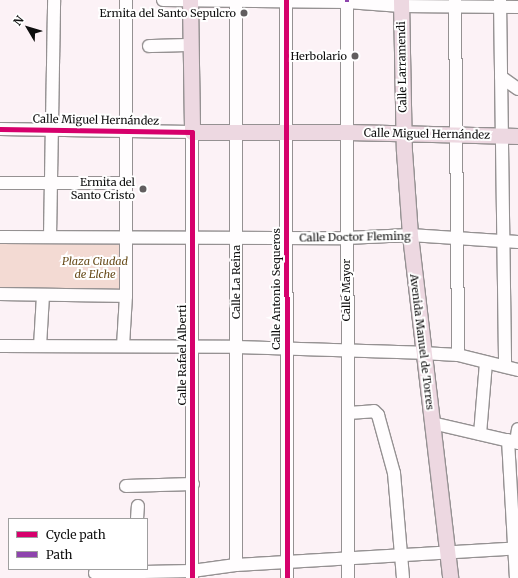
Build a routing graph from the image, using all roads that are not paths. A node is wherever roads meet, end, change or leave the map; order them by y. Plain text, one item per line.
1 (54, 0) edge
2 (126, 0) edge
3 (163, 0) edge
4 (190, 0) edge
5 (236, 1) edge
6 (286, 1) edge
7 (347, 2) junction
8 (401, 3) edge
9 (455, 3) edge
10 (500, 4) edge
11 (518, 8) edge
12 (190, 45) junction
13 (149, 46) dead end
14 (501, 77) junction
15 (518, 89) edge
16 (0, 129) edge
17 (52, 130) junction
18 (126, 131) junction
19 (192, 132) junction
20 (287, 132) junction
21 (347, 132) junction
22 (237, 133) junction
23 (404, 134) junction
24 (456, 135) junction
25 (502, 136) junction
26 (518, 136) edge
27 (51, 183) junction
28 (126, 183) junction
29 (0, 184) edge
30 (410, 235) junction
31 (0, 237) edge
32 (191, 237) junction
33 (286, 237) junction
34 (50, 238) junction
35 (126, 238) junction
36 (236, 238) junction
37 (346, 238) junction
38 (457, 240) junction
39 (503, 241) junction
40 (518, 242) edge
41 (0, 294) edge
42 (43, 296) junction
43 (126, 296) junction
44 (0, 346) edge
45 (40, 346) junction
46 (123, 346) junction
47 (192, 347) junction
48 (236, 347) junction
49 (287, 348) junction
50 (346, 350) junction
51 (422, 353) junction
52 (458, 356) junction
53 (486, 362) junction
54 (505, 366) junction
55 (518, 370) edge
56 (348, 413) junction
57 (432, 423) junction
58 (518, 429) edge
59 (480, 434) junction
60 (514, 442) edge
61 (193, 484) junction
62 (126, 486) dead end
63 (138, 506) dead end
64 (137, 518) edge
65 (517, 548) edge
66 (446, 550) junction
67 (400, 555) junction
68 (348, 558) junction
69 (287, 562) junction
70 (236, 565) junction
71 (134, 570) edge
72 (94, 573) dead end
73 (192, 574) edge
74 (287, 578) edge
75 (348, 578) edge
76 (403, 578) edge
77 (450, 578) edge
78 (516, 578) edge

1 - 17 street
2 - 18 street
3 - 4 street
4 - 5 street
4 - 12 main road, Calle Rafael Alberti
5 - 6 street
5 - 22 street, Calle La Reina
6 - 7 street
6 - 20 street, Calle Antonio Sequeros
7 - 8 street
7 - 21 street, Calle Mayor
8 - 9 street
8 - 23 main road, Calle Larramendi
9 - 10 street
9 - 24 street
10 - 11 street
10 - 14 street
12 - 13 street
12 - 19 main road, Calle Rafael Alberti
14 - 15 street
14 - 25 street
16 - 17 street, Calle Miguel Hernández
17 - 18 street, Calle Miguel Hernández
17 - 27 street
18 - 19 street, Calle Miguel Hernández
18 - 28 street
19 - 22 main road, Calle Miguel Hernández
19 - 32 street, Calle Rafael Alberti
20 - 21 main road, Calle Miguel Hernández
20 - 22 main road, Calle Miguel Hernández
20 - 33 street, Calle Antonio Sequeros
21 - 23 main road, Calle Miguel Hernández
21 - 37 street, Calle Mayor
22 - 36 street, Calle La Reina
23 - 24 main road, Calle Miguel Hernández
23 - 30 main road, Avenida Manuel de Torres
24 - 25 main road, Calle Miguel Hernández
24 - 38 street
25 - 26 main road, Calle Miguel Hernández
25 - 39 street
27 - 28 street
27 - 29 street
27 - 34 street
28 - 35 street
30 - 37 street, Calle Doctor Fleming
30 - 38 street, Calle Doctor Fleming
30 - 51 main road, Avenida Manuel de Torres
31 - 34 street, Calle Doctor Fleming
32 - 35 street, Calle Doctor Fleming
32 - 36 street, Calle Doctor Fleming
32 - 47 street, Calle Rafael Alberti
33 - 36 street, Calle Doctor Fleming
33 - 37 street, Calle Doctor Fleming
33 - 49 street, Calle Antonio Sequeros
34 - 35 street, Calle Doctor Fleming
35 - 43 street
36 - 48 street, Calle La Reina
37 - 50 street, Calle Mayor
38 - 39 street, Calle Doctor Fleming
38 - 52 street
39 - 40 street, Calle Doctor Fleming
39 - 54 street
41 - 42 street
42 - 43 street
42 - 45 street
43 - 46 street
44 - 45 street
45 - 46 street
46 - 47 street
47 - 48 street
47 - 61 street, Calle Rafael Alberti
48 - 49 street
48 - 70 street, Calle La Reina
49 - 50 street
49 - 69 street, Calle Antonio Sequeros
50 - 51 street
50 - 56 street, Calle Mayor
51 - 52 street
51 - 57 main road, Avenida Manuel de Torres
52 - 53 street
53 - 54 street
53 - 59 street
54 - 55 street
56 - 67 street
56 - 68 street, Calle Mayor
57 - 59 street
57 - 66 main road, Avenida Manuel de Torres
58 - 60 street
59 - 60 street
60 - 65 street
61 - 62 street
61 - 73 street, Calle Rafael Alberti
63 - 64 street
65 - 66 street
65 - 78 street
66 - 67 street
66 - 77 main road, Avenida Manuel de Torres
67 - 68 street
67 - 76 street
68 - 69 street
68 - 75 street, Calle Mayor
69 - 70 street
69 - 74 street, Calle Antonio Sequeros
70 - 73 street
71 - 72 street
71 - 73 street

